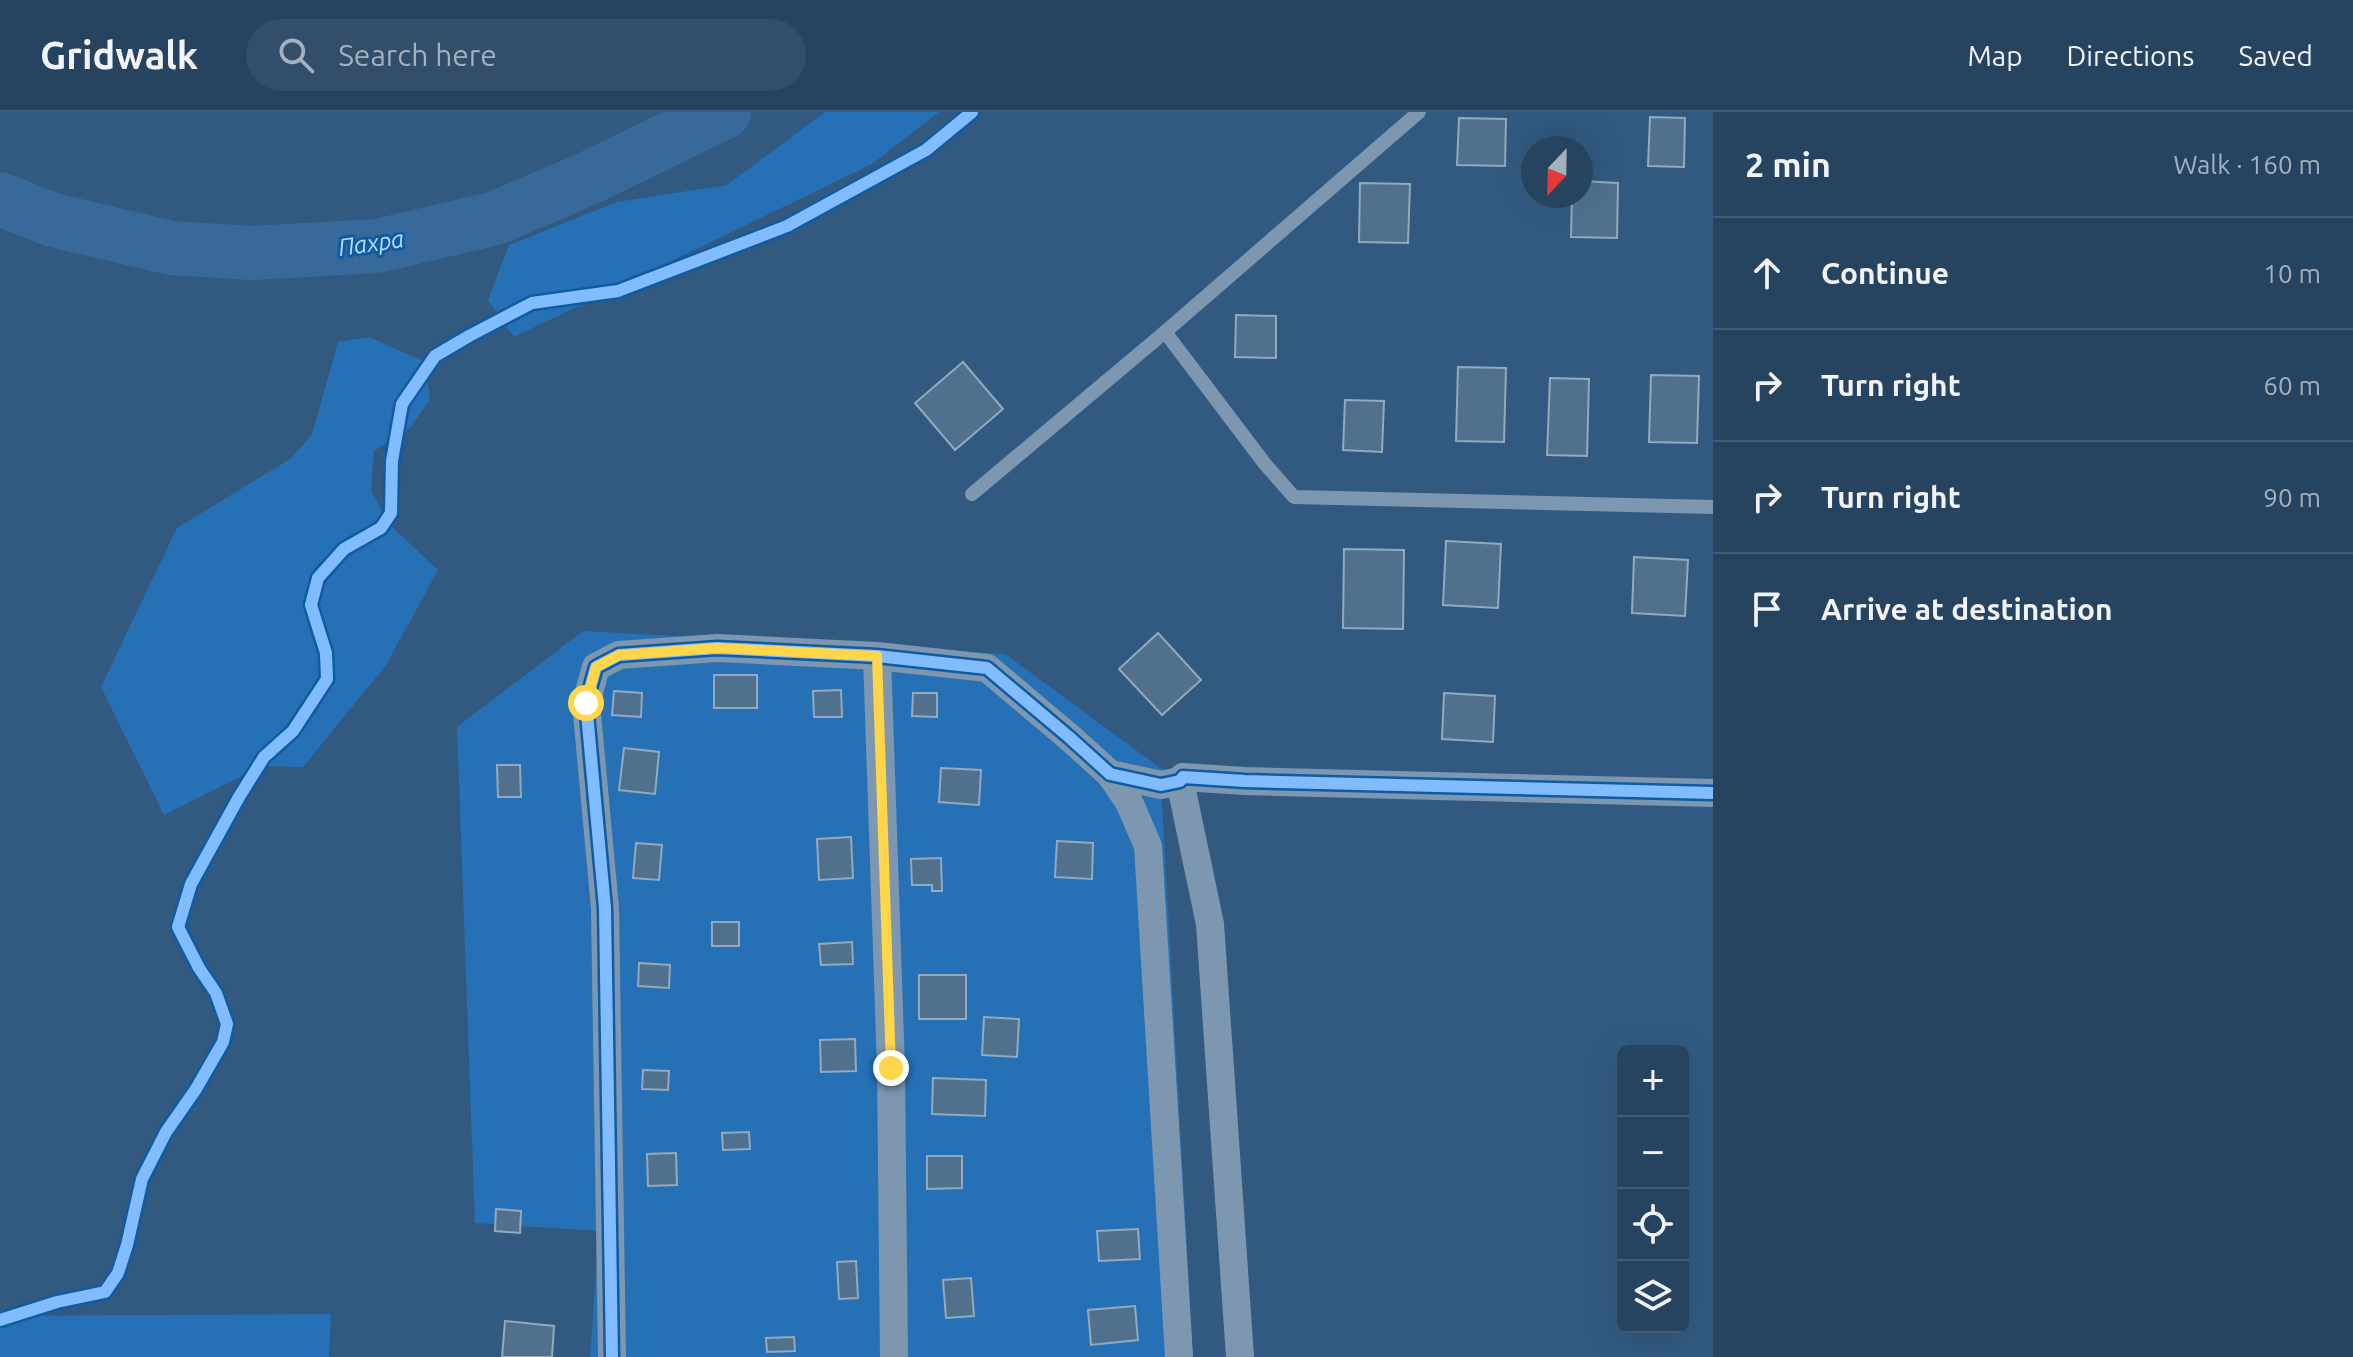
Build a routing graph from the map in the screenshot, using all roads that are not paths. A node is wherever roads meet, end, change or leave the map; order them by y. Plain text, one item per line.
1 (1419, 112) edge
2 (1165, 332) junction
3 (972, 494) dead end
4 (1713, 507) edge
5 (877, 656) junction
6 (1110, 774) junction
7 (1180, 781) junction
8 (1713, 793) edge
9 (612, 1357) edge
10 (894, 1357) edge
11 (1179, 1357) edge
12 (1240, 1357) edge

1 - 2 lane
2 - 3 lane
2 - 4 lane
5 - 6 street
5 - 9 street
5 - 10 street
6 - 7 street
6 - 11 street
7 - 8 street
7 - 12 street

